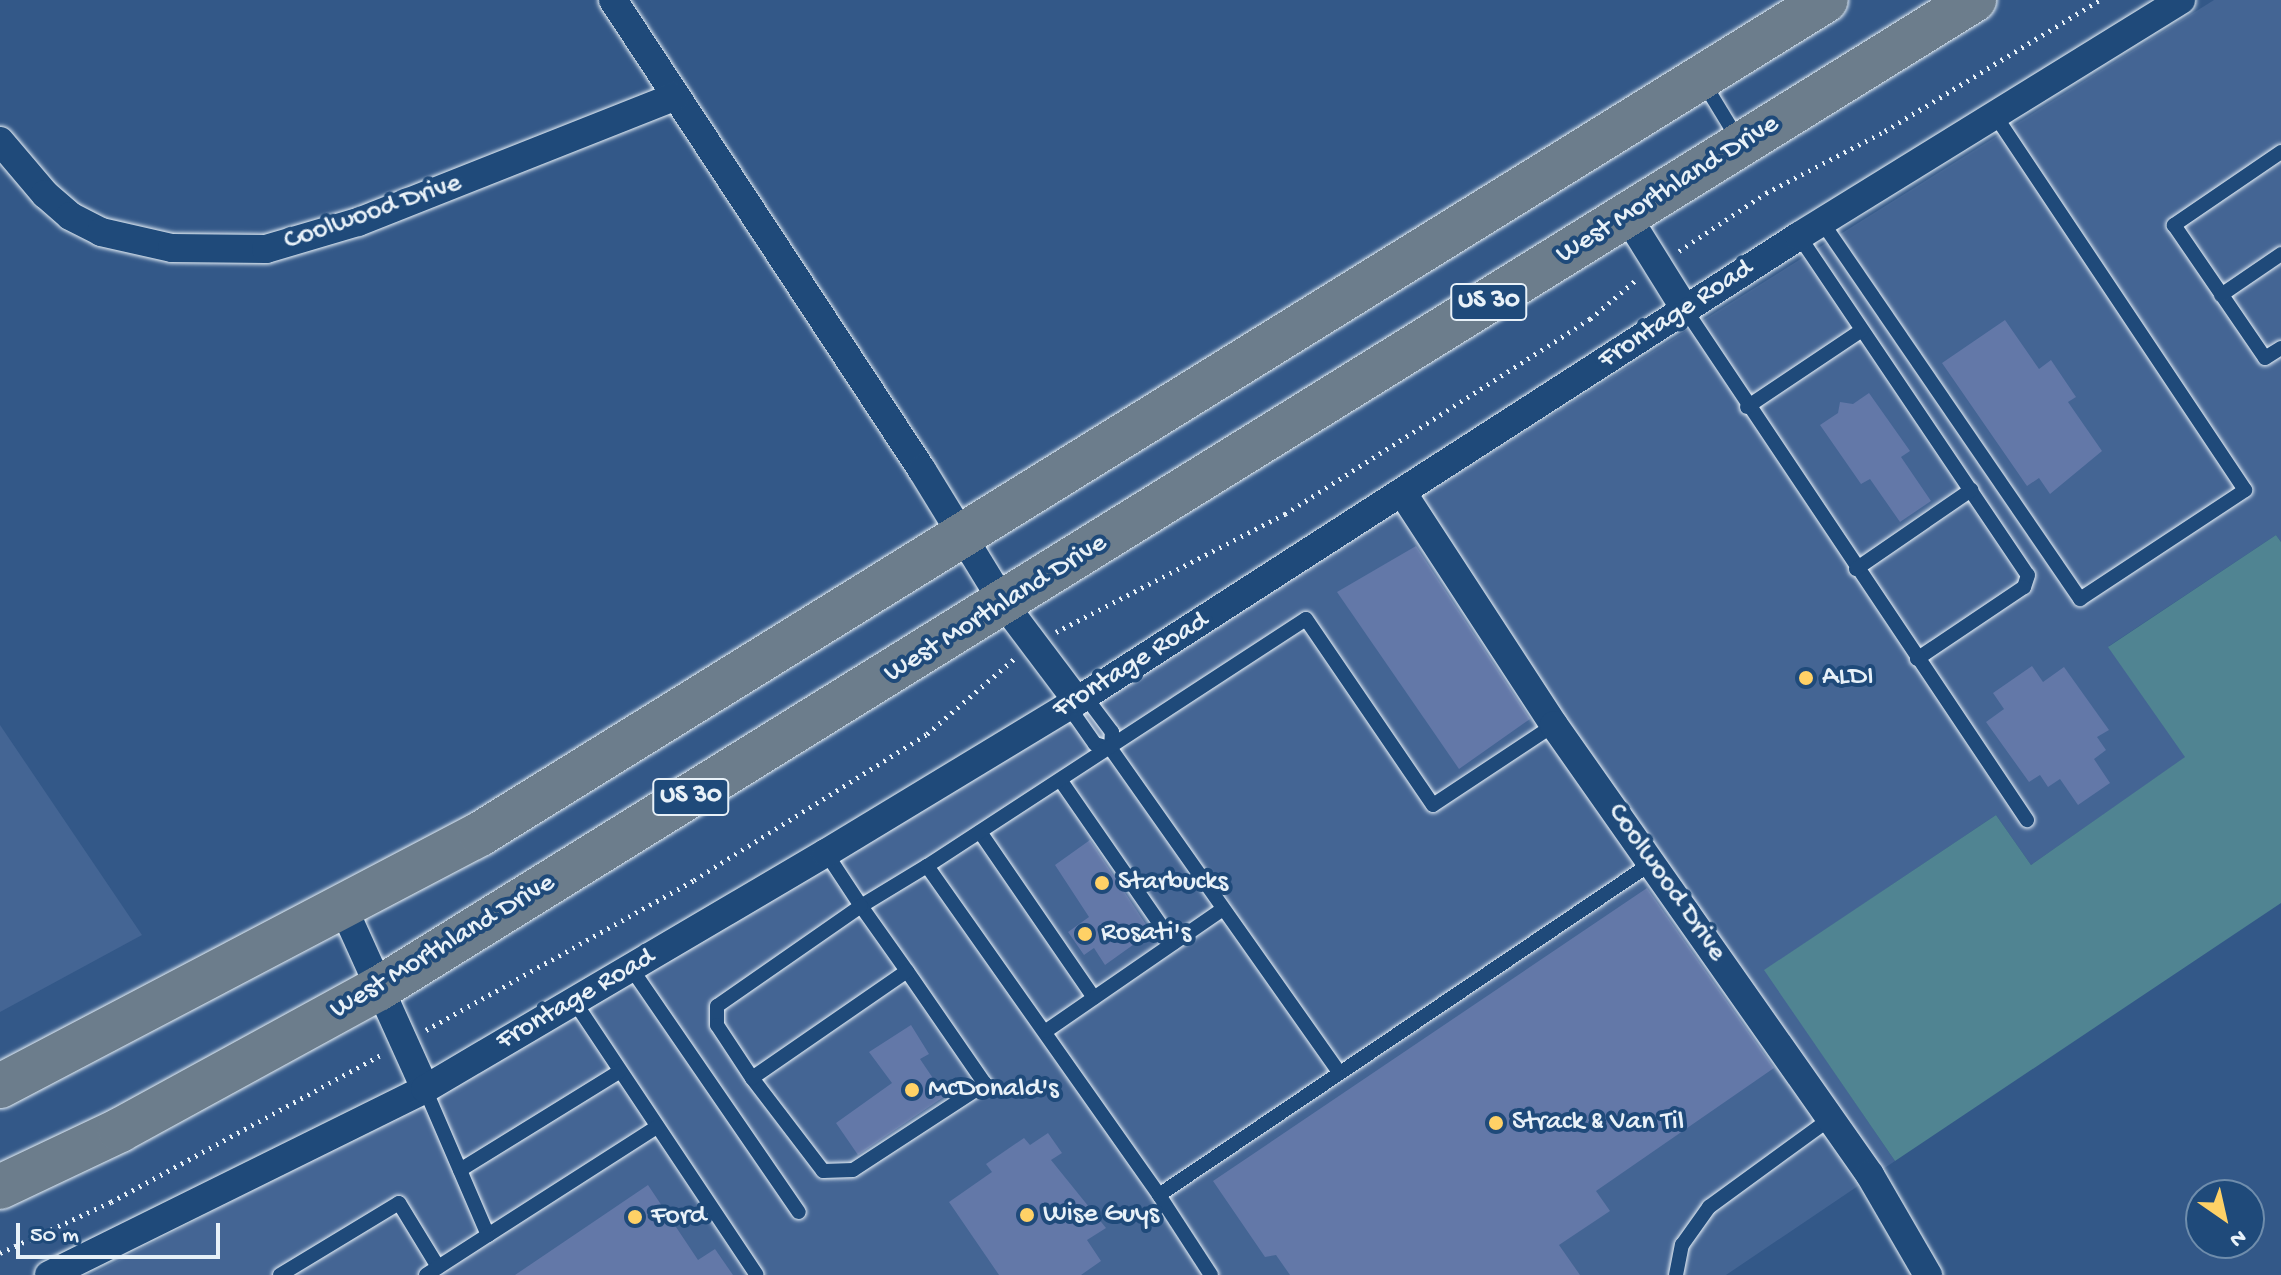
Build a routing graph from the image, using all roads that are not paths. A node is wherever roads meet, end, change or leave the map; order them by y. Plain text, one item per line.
1 (613, 0) edge
2 (1826, 0) edge
3 (1974, 0) edge
4 (2181, 0) edge
5 (1700, 76) junction
6 (674, 97) junction
7 (1995, 115) junction
8 (0, 141) edge
9 (1741, 144) junction
10 (2281, 152) edge
11 (1627, 216) junction
12 (1810, 229) junction
13 (2281, 254) edge
14 (2221, 295) junction
15 (1685, 309) junction
16 (1862, 330) junction
17 (2281, 348) edge
18 (1747, 407) junction
19 (1971, 490) junction
20 (1402, 492) junction
21 (961, 535) junction
22 (1856, 569) junction
23 (1004, 604) junction
24 (1917, 659) junction
25 (1077, 701) junction
26 (1554, 725) junction
27 (1111, 749) junction
28 (1061, 781) junction
29 (2027, 820) dead end
30 (980, 832) junction
31 (826, 853) junction
32 (1653, 862) junction
33 (927, 866) junction
34 (861, 906) junction
35 (343, 907) junction
36 (1223, 909) junction
37 (1173, 943) junction
38 (631, 968) junction
39 (907, 971) junction
40 (378, 989) junction
41 (1094, 998) junction
42 (574, 1001) junction
43 (1046, 1031) junction
44 (620, 1071) junction
45 (1339, 1072) junction
46 (752, 1078) junction
47 (0, 1086) edge
48 (425, 1089) junction
49 (1831, 1118) junction
50 (657, 1127) junction
51 (460, 1170) junction
52 (0, 1187) edge
53 (1159, 1195) junction
54 (799, 1212) dead end
55 (488, 1235) junction
56 (432, 1271) edge
57 (49, 1275) edge
58 (280, 1275) edge
59 (757, 1275) edge
60 (1211, 1275) edge
61 (1676, 1275) edge
62 (1928, 1275) edge

1 - 6 street
2 - 5 highway, US 30
3 - 9 highway, West Morthland Drive / US 30
4 - 7 street, Frontage Road
5 - 9 lane
5 - 21 highway, US 30
6 - 8 street, Coolwood Drive
6 - 21 street
7 - 12 street, Frontage Road
7 - 12 lane
9 - 11 highway, West Morthland Drive / US 30
10 - 14 lane
11 - 15 street
11 - 23 highway, West Morthland Drive / US 30
12 - 15 street, Frontage Road
12 - 16 lane
13 - 14 lane
14 - 17 lane
15 - 18 lane
15 - 20 street, Frontage Road
16 - 18 lane
16 - 19 lane
18 - 22 lane
19 - 22 lane
19 - 24 lane
20 - 25 street, Frontage Road
20 - 26 street, Coolwood Drive
21 - 23 street
21 - 35 highway, US 30
22 - 24 lane
23 - 25 street
23 - 40 highway, West Morthland Drive / US 30
24 - 29 lane
25 - 27 lane
25 - 31 street, Frontage Road
26 - 27 lane
26 - 32 street, Coolwood Drive
27 - 28 lane
27 - 36 lane
28 - 30 lane
28 - 37 lane
30 - 33 lane
30 - 41 lane
31 - 34 lane
31 - 38 street, Frontage Road
32 - 45 lane
32 - 49 street, Coolwood Drive
33 - 34 lane
33 - 43 lane
34 - 39 lane
34 - 46 lane
35 - 40 street
35 - 47 highway, US 30
36 - 37 lane
36 - 45 lane
37 - 41 lane
38 - 42 street, Frontage Road
38 - 54 lane
39 - 46 lane
39 - 46 lane
40 - 48 street
40 - 52 highway, West Morthland Drive / US 30
41 - 43 lane
42 - 44 lane
42 - 48 street, Frontage Road
43 - 53 lane
44 - 50 lane
44 - 51 lane
45 - 53 lane
48 - 51 lane
48 - 57 street, Frontage Road
49 - 61 lane
49 - 62 street, Coolwood Drive
50 - 55 lane
50 - 59 lane
51 - 55 lane
53 - 60 lane
55 - 56 lane
56 - 58 lane

